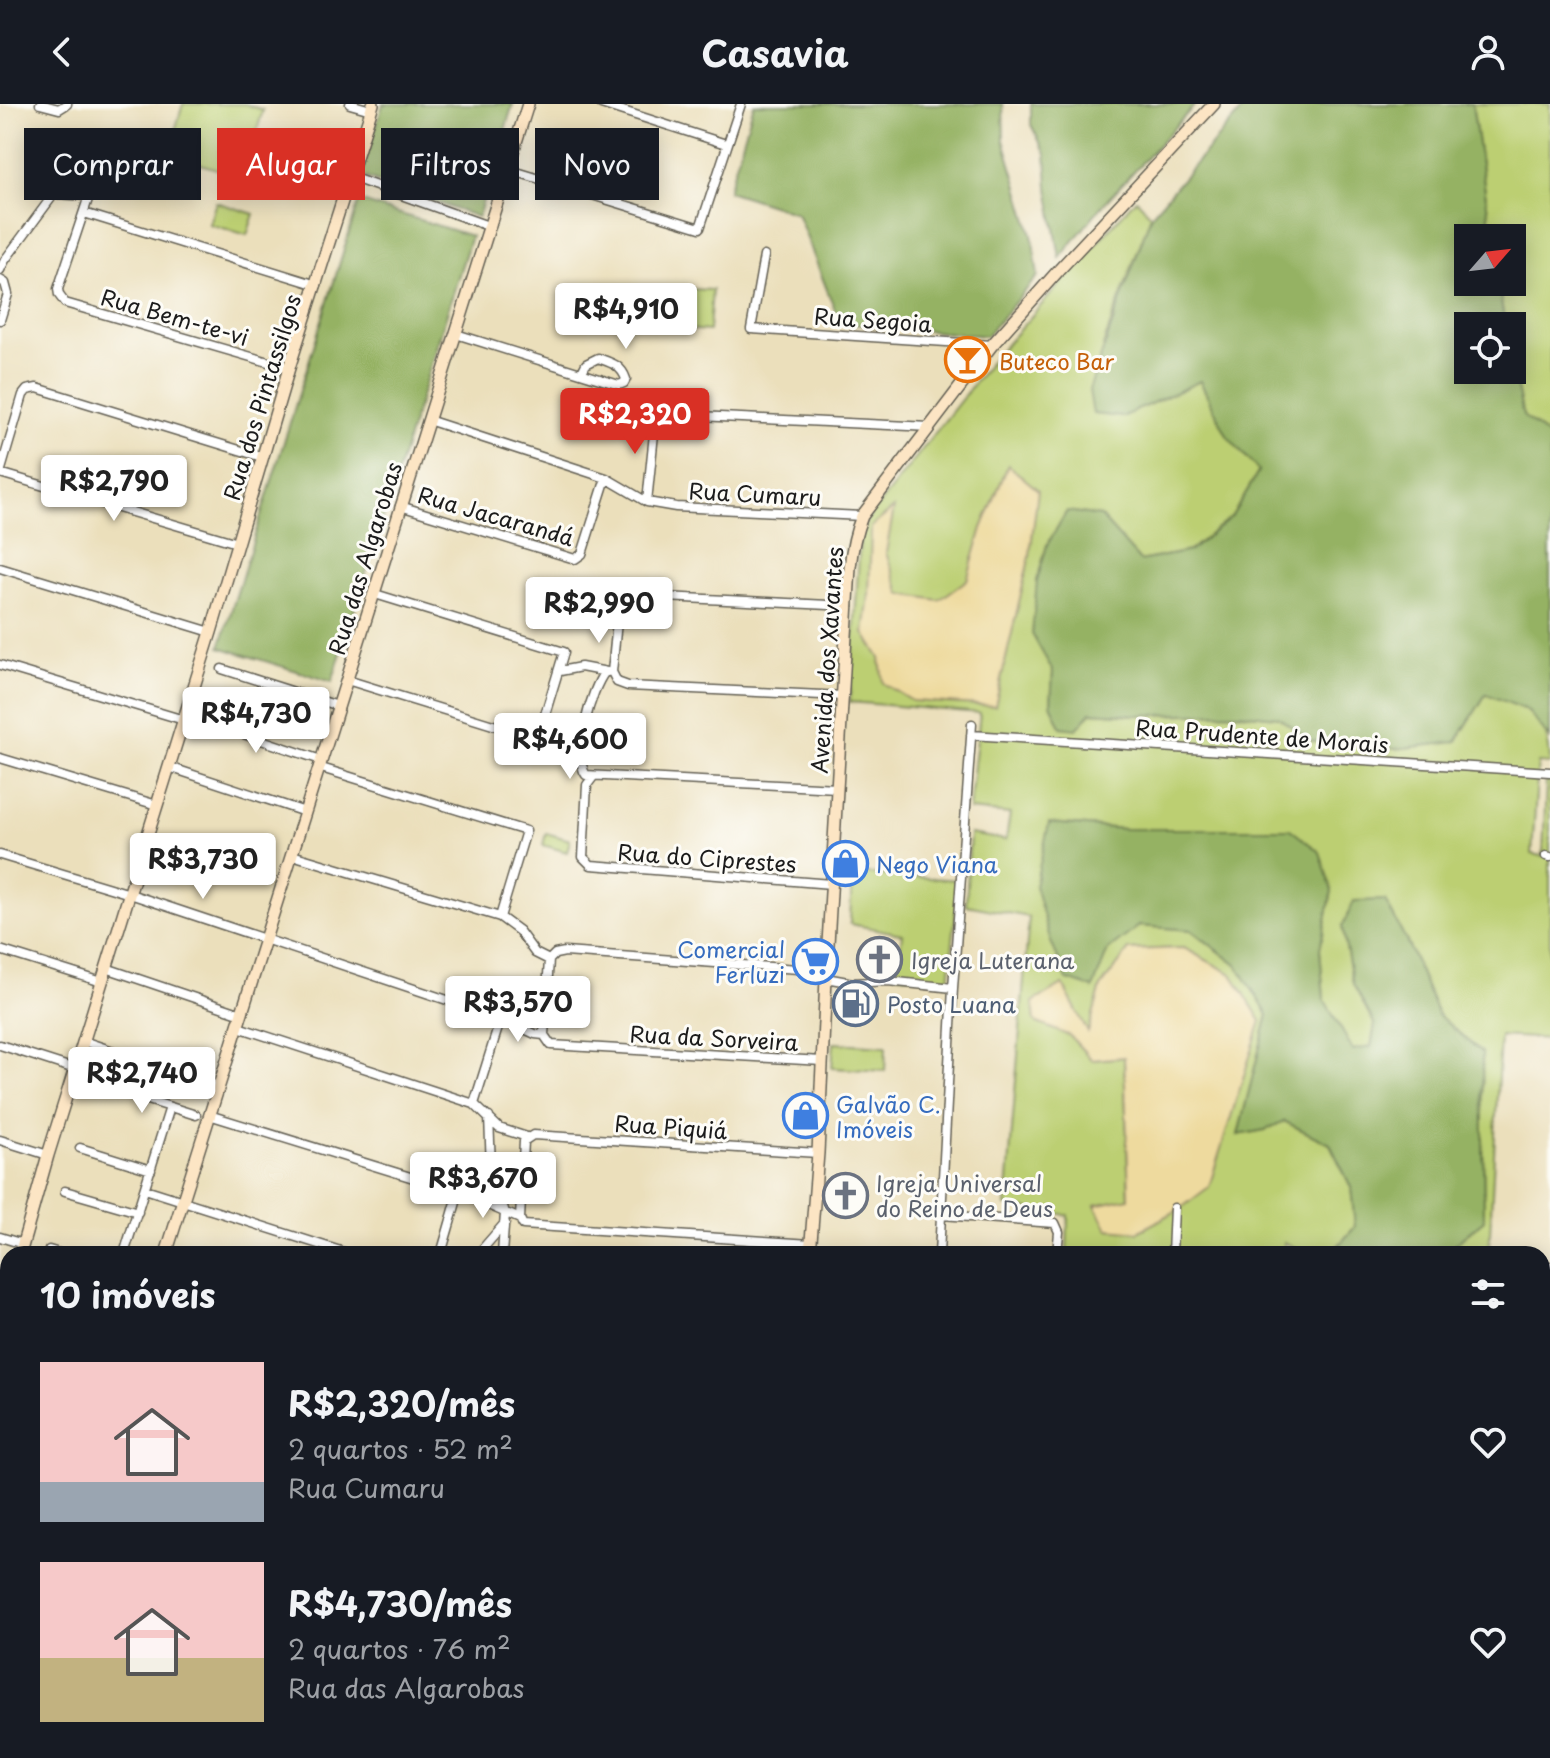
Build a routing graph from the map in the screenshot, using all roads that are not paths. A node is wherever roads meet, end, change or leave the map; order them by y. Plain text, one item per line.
1 (40, 104) edge
2 (67, 104) edge
3 (350, 104) edge
4 (528, 104) edge
5 (601, 104) edge
6 (741, 104) edge
7 (1214, 104) edge
8 (372, 107) edge
9 (365, 130) edge
10 (519, 132) edge
11 (726, 144) junction
12 (519, 173) edge
13 (365, 182) edge
14 (344, 200) edge
15 (498, 200) edge
16 (84, 213) junction
17 (491, 227) junction
18 (764, 256) dead end
19 (0, 270) edge
20 (0, 280) edge
21 (317, 285) junction
22 (0, 320) edge
23 (456, 334) junction
24 (992, 345) junction
25 (289, 368) junction
26 (582, 372) junction
27 (428, 420) junction
28 (930, 427) junction
29 (262, 457) junction
30 (0, 473) edge
31 (606, 478) junction
32 (647, 502) junction
33 (400, 506) junction
34 (862, 516) junction
35 (237, 543) junction
36 (0, 568) edge
37 (375, 594) junction
38 (849, 606) junction
39 (211, 632) junction
40 (0, 665) edge
41 (222, 669) dead end
42 (560, 671) junction
43 (609, 672) junction
44 (347, 680) junction
45 (843, 696) junction
46 (338, 706) junction
47 (184, 720) junction
48 (202, 720) dead end
49 (972, 724) dead end
50 (971, 735) junction
51 (0, 758) edge
52 (320, 764) junction
53 (169, 767) junction
54 (1550, 772) edge
55 (593, 777) junction
56 (837, 788) junction
57 (157, 805) junction
58 (305, 812) junction
59 (0, 855) edge
60 (292, 855) junction
61 (831, 884) junction
62 (130, 894) junction
63 (500, 917) junction
64 (265, 939) junction
65 (0, 950) edge
66 (549, 960) junction
67 (106, 968) junction
68 (826, 974) junction
69 (102, 982) junction
70 (953, 988) junction
71 (242, 1014) junction
72 (501, 1018) junction
73 (238, 1027) junction
74 (544, 1035) junction
75 (83, 1041) junction
76 (0, 1045) edge
77 (822, 1061) junction
78 (75, 1069) junction
79 (97, 1084) dead end
80 (218, 1086) junction
81 (474, 1104) junction
82 (170, 1107) junction
83 (196, 1115) dead end
84 (209, 1115) junction
85 (489, 1117) junction
86 (525, 1139) junction
87 (0, 1140) edge
88 (80, 1148) dead end
89 (818, 1153) junction
90 (48, 1155) junction
91 (151, 1170) junction
92 (145, 1189) junction
93 (65, 1191) dead end
94 (459, 1192) junction
95 (182, 1202) junction
96 (1174, 1208) dead end
97 (138, 1212) junction
98 (941, 1215) junction
99 (505, 1218) junction
100 (520, 1221) junction
101 (22, 1246) edge
102 (127, 1246) edge
103 (168, 1246) edge
104 (324, 1246) edge
105 (443, 1246) edge
106 (484, 1246) edge
107 (503, 1246) edge
108 (774, 1246) edge
109 (810, 1246) edge
110 (939, 1246) edge
111 (1057, 1246) edge
112 (1172, 1246) edge

1 - 2 street
3 - 8 street
4 - 10 street, Rua das Algarobas
5 - 11 street
6 - 11 street
7 - 24 street, Avenida dos Xavantes
8 - 9 street, Rua dos Pintassilgos
11 - 12 street
13 - 17 street
14 - 21 street, Rua dos Pintassilgos
15 - 17 street, Rua das Algarobas
16 - 19 street
16 - 21 street
16 - 25 street, Rua Bem-te-vi
17 - 23 street, Rua das Algarobas
18 - 24 street, Rua Segoia
20 - 22 street
21 - 25 street, Rua dos Pintassilgos
23 - 26 street
23 - 27 street, Rua das Algarobas
24 - 28 street, Avenida dos Xavantes
25 - 29 street, Rua dos Pintassilgos
26 - 26 street
27 - 31 street
27 - 33 street, Rua das Algarobas
28 - 32 street
28 - 34 street, Avenida dos Xavantes
29 - 30 street
29 - 35 street, Rua dos Pintassilgos
30 - 35 street
31 - 32 street
31 - 33 street, Rua Jacarandá
32 - 34 street, Rua Cumaru
33 - 37 street, Rua das Algarobas
34 - 38 street, Avenida dos Xavantes
35 - 39 street, Rua dos Pintassilgos
36 - 39 street
37 - 42 street
37 - 44 street, Rua das Algarobas
38 - 43 street
38 - 45 street, Avenida dos Xavantes
39 - 47 street, Rua dos Pintassilgos
40 - 47 street
41 - 46 street
42 - 43 street
42 - 44 street
43 - 45 street
43 - 55 street
44 - 46 street, Rua das Algarobas
45 - 56 street, Avenida dos Xavantes
46 - 52 street, Rua das Algarobas
47 - 53 street, Rua dos Pintassilgos
48 - 52 street
49 - 50 street
50 - 54 street, Rua Prudente de Morais
50 - 70 street
51 - 57 street
52 - 58 street, Rua das Algarobas
52 - 63 street
53 - 57 street, Rua dos Pintassilgos
53 - 58 street
55 - 56 street
55 - 61 street, Rua do Ciprestes
56 - 61 street, Avenida dos Xavantes
57 - 62 street, Rua dos Pintassilgos
58 - 60 street, Rua das Algarobas
59 - 62 street
60 - 63 street
60 - 64 street, Rua das Algarobas
61 - 68 street, Avenida dos Xavantes
62 - 64 street
62 - 67 street, Rua dos Pintassilgos
63 - 66 street
64 - 71 street, Rua das Algarobas
64 - 72 street
65 - 69 street
66 - 68 street
66 - 74 street
67 - 69 street, Rua dos Pintassilgos
67 - 71 street
68 - 70 street
68 - 77 street, Avenida dos Xavantes
69 - 75 street, Rua dos Pintassilgos
70 - 98 street
71 - 73 street, Rua das Algarobas
72 - 74 street
72 - 81 street
73 - 80 street, Rua das Algarobas
73 - 81 street
74 - 77 street, Rua da Sorveira
75 - 78 street, Rua dos Pintassilgos
75 - 80 street
76 - 78 street
77 - 89 street, Avenida dos Xavantes
78 - 90 street, Rua dos Pintassilgos
79 - 82 street
80 - 84 street, Rua das Algarobas
81 - 85 street
82 - 83 street
82 - 91 street
84 - 94 street
84 - 95 street, Rua das Algarobas
85 - 86 street
85 - 99 street
86 - 89 street, Rua Piquiá
86 - 100 street
87 - 90 street
88 - 91 street
89 - 109 street, Avenida dos Xavantes
90 - 101 street, Rua dos Pintassilgos
91 - 92 street
92 - 95 street
92 - 97 street
93 - 97 street
94 - 99 street
94 - 105 street
95 - 103 street, Rua das Algarobas
95 - 104 street
96 - 112 street
97 - 102 street
98 - 110 street
98 - 111 street
99 - 100 street
99 - 106 street
99 - 107 street
100 - 108 street

